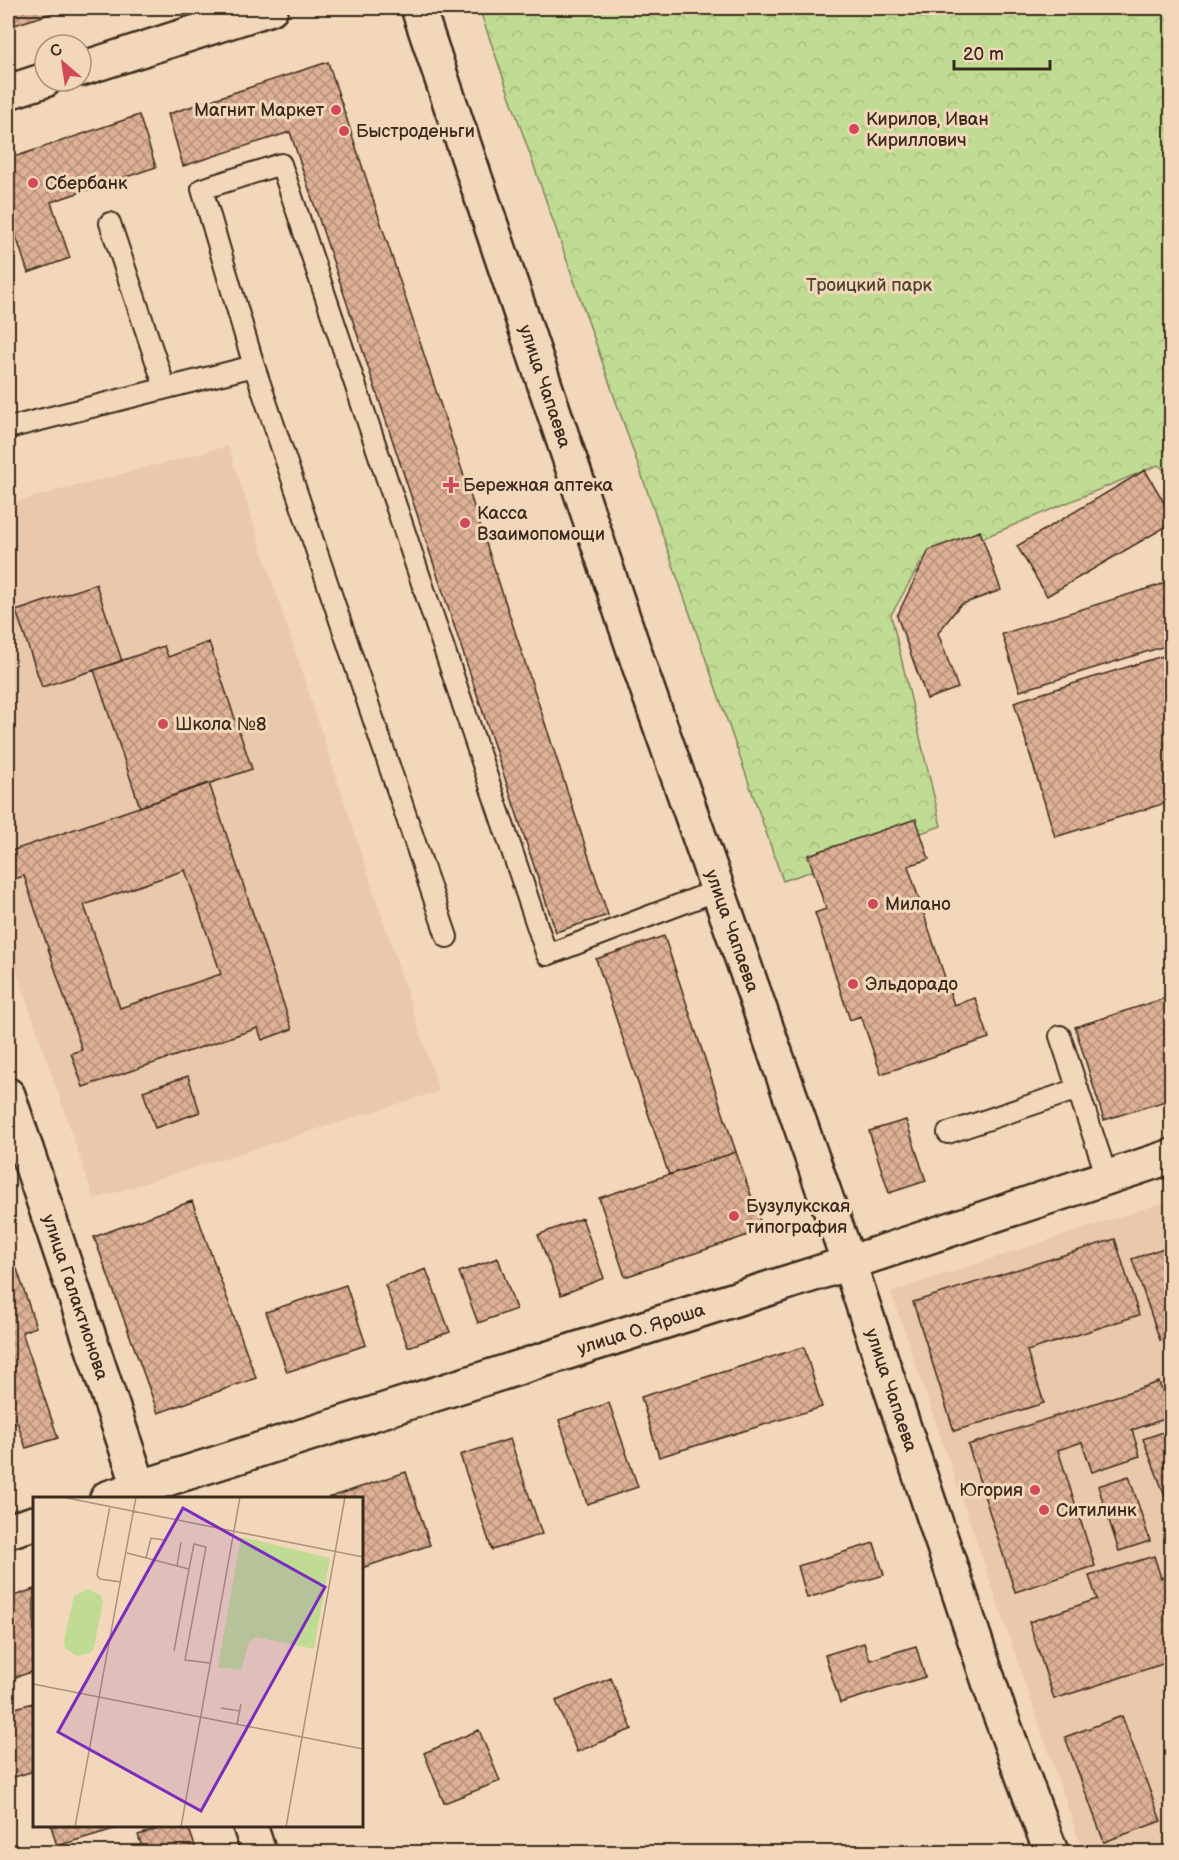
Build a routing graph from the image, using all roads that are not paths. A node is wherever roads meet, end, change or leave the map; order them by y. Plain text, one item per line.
1 (271, 8) edge
2 (418, 8) edge
3 (93, 65) edge
4 (33, 84) edge
5 (8, 92) edge
6 (110, 223) dead end
7 (254, 366) junction
8 (165, 388) junction
9 (8, 428) edge
10 (717, 890) junction
11 (447, 937) dead end
12 (1059, 1036) dead end
13 (1078, 1089) junction
14 (8, 1095) edge
15 (948, 1133) dead end
16 (1172, 1156) edge
17 (1107, 1177) junction
18 (849, 1263) junction
19 (142, 1493) edge
20 (114, 1497) edge
21 (33, 1522) edge
22 (8, 1531) edge
23 (250, 1827) edge
24 (259, 1852) edge
25 (1051, 1852) edge

1 - 3 street
2 - 10 street, улица Чапаева
4 - 5 street
6 - 8 lane
7 - 8 lane
7 - 10 lane
7 - 11 lane
8 - 9 lane
10 - 18 street, улица Чапаева
12 - 13 lane
13 - 15 lane
13 - 17 lane
14 - 19 street, улица Галактионова
16 - 17 street, улица О. Яроша
17 - 18 street, улица О. Яроша
18 - 19 street, улица О. Яроша
18 - 25 street, улица Чапаева
19 - 20 street, улица О. Яроша
21 - 22 street
23 - 24 street

